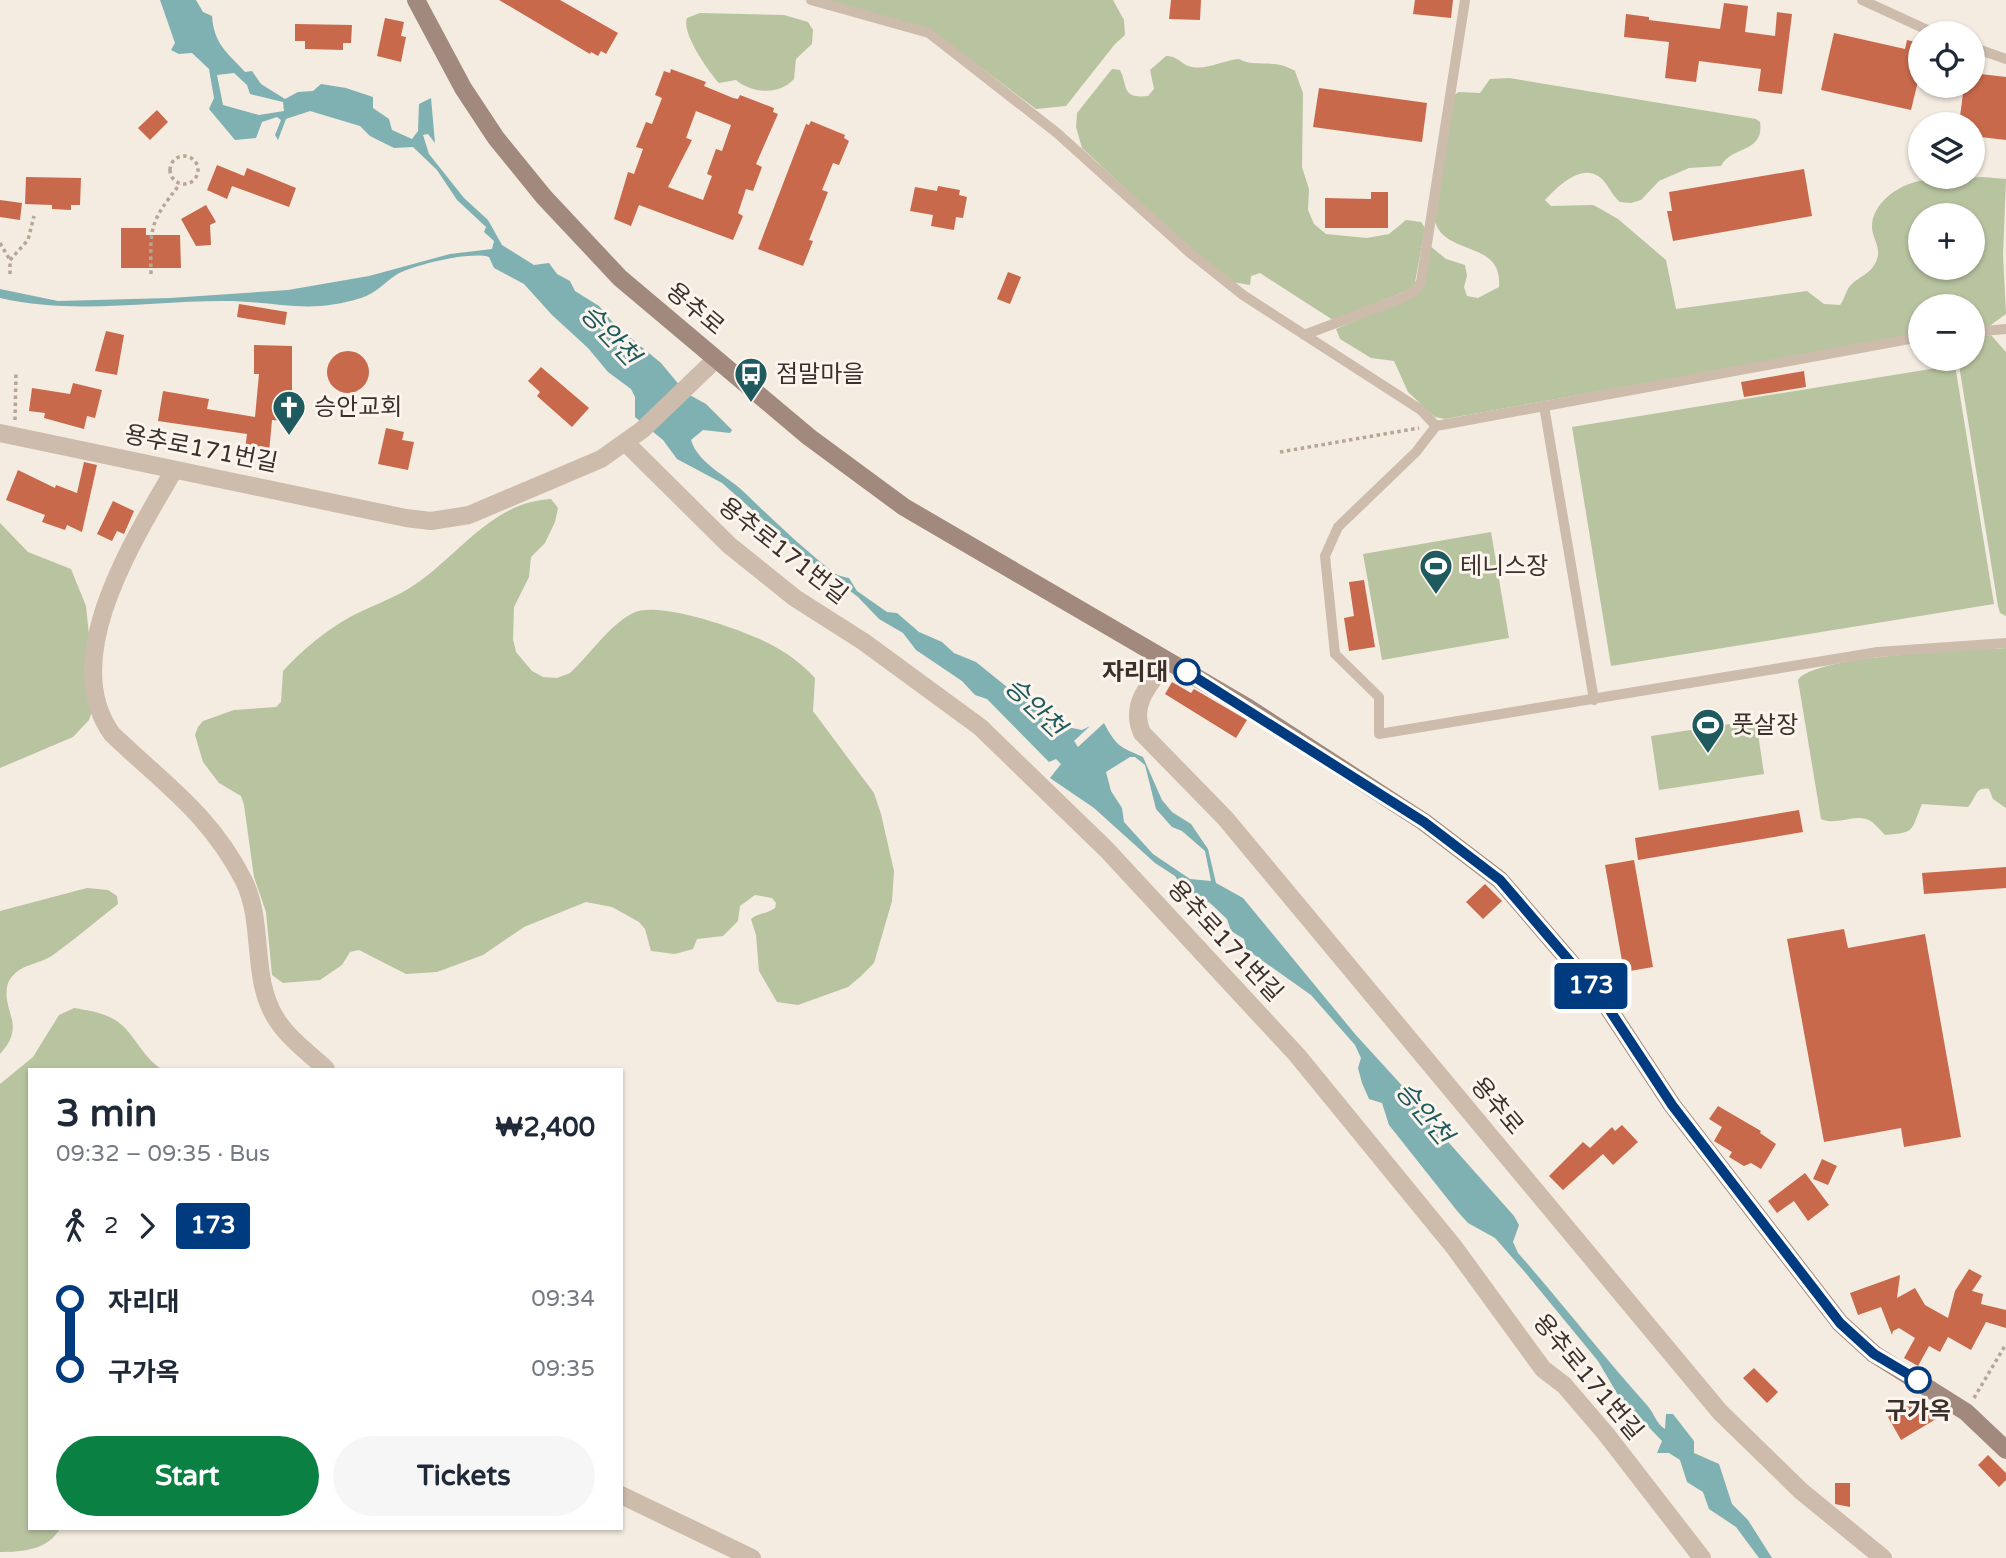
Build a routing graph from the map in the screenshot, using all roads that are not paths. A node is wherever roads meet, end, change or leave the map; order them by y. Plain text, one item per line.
1 (416, 0) edge
2 (811, 0) edge
3 (1465, 0) edge
4 (1862, 0) edge
5 (1908, 21) edge
6 (1985, 52) edge
7 (2006, 59) edge
8 (2006, 329) edge
9 (1985, 331) edge
10 (1304, 335) junction
11 (1908, 339) edge
12 (716, 359) junction
13 (1544, 406) junction
14 (1436, 426) junction
15 (7, 435) edge
16 (626, 443) junction
17 (174, 470) junction
18 (2006, 643) edge
19 (1167, 661) junction
20 (1594, 700) junction
21 (325, 1068) edge
22 (2006, 1450) edge
23 (623, 1496) edge
24 (752, 1558) edge
25 (1702, 1558) edge
26 (1883, 1558) edge

1 - 12 street, 용추로
2 - 10 lane
3 - 10 lane
4 - 5 lane
6 - 7 lane
8 - 9 lane
10 - 14 lane
11 - 13 lane
12 - 16 street, 용추로171번길
12 - 19 street, 용추로
13 - 14 lane
13 - 20 lane
14 - 20 lane
15 - 17 street, 용추로171번길
16 - 17 street, 용추로171번길
16 - 25 street, 용추로171번길
17 - 21 street
18 - 20 lane
19 - 22 street, 용추로
19 - 26 street, 용추로
23 - 24 street

